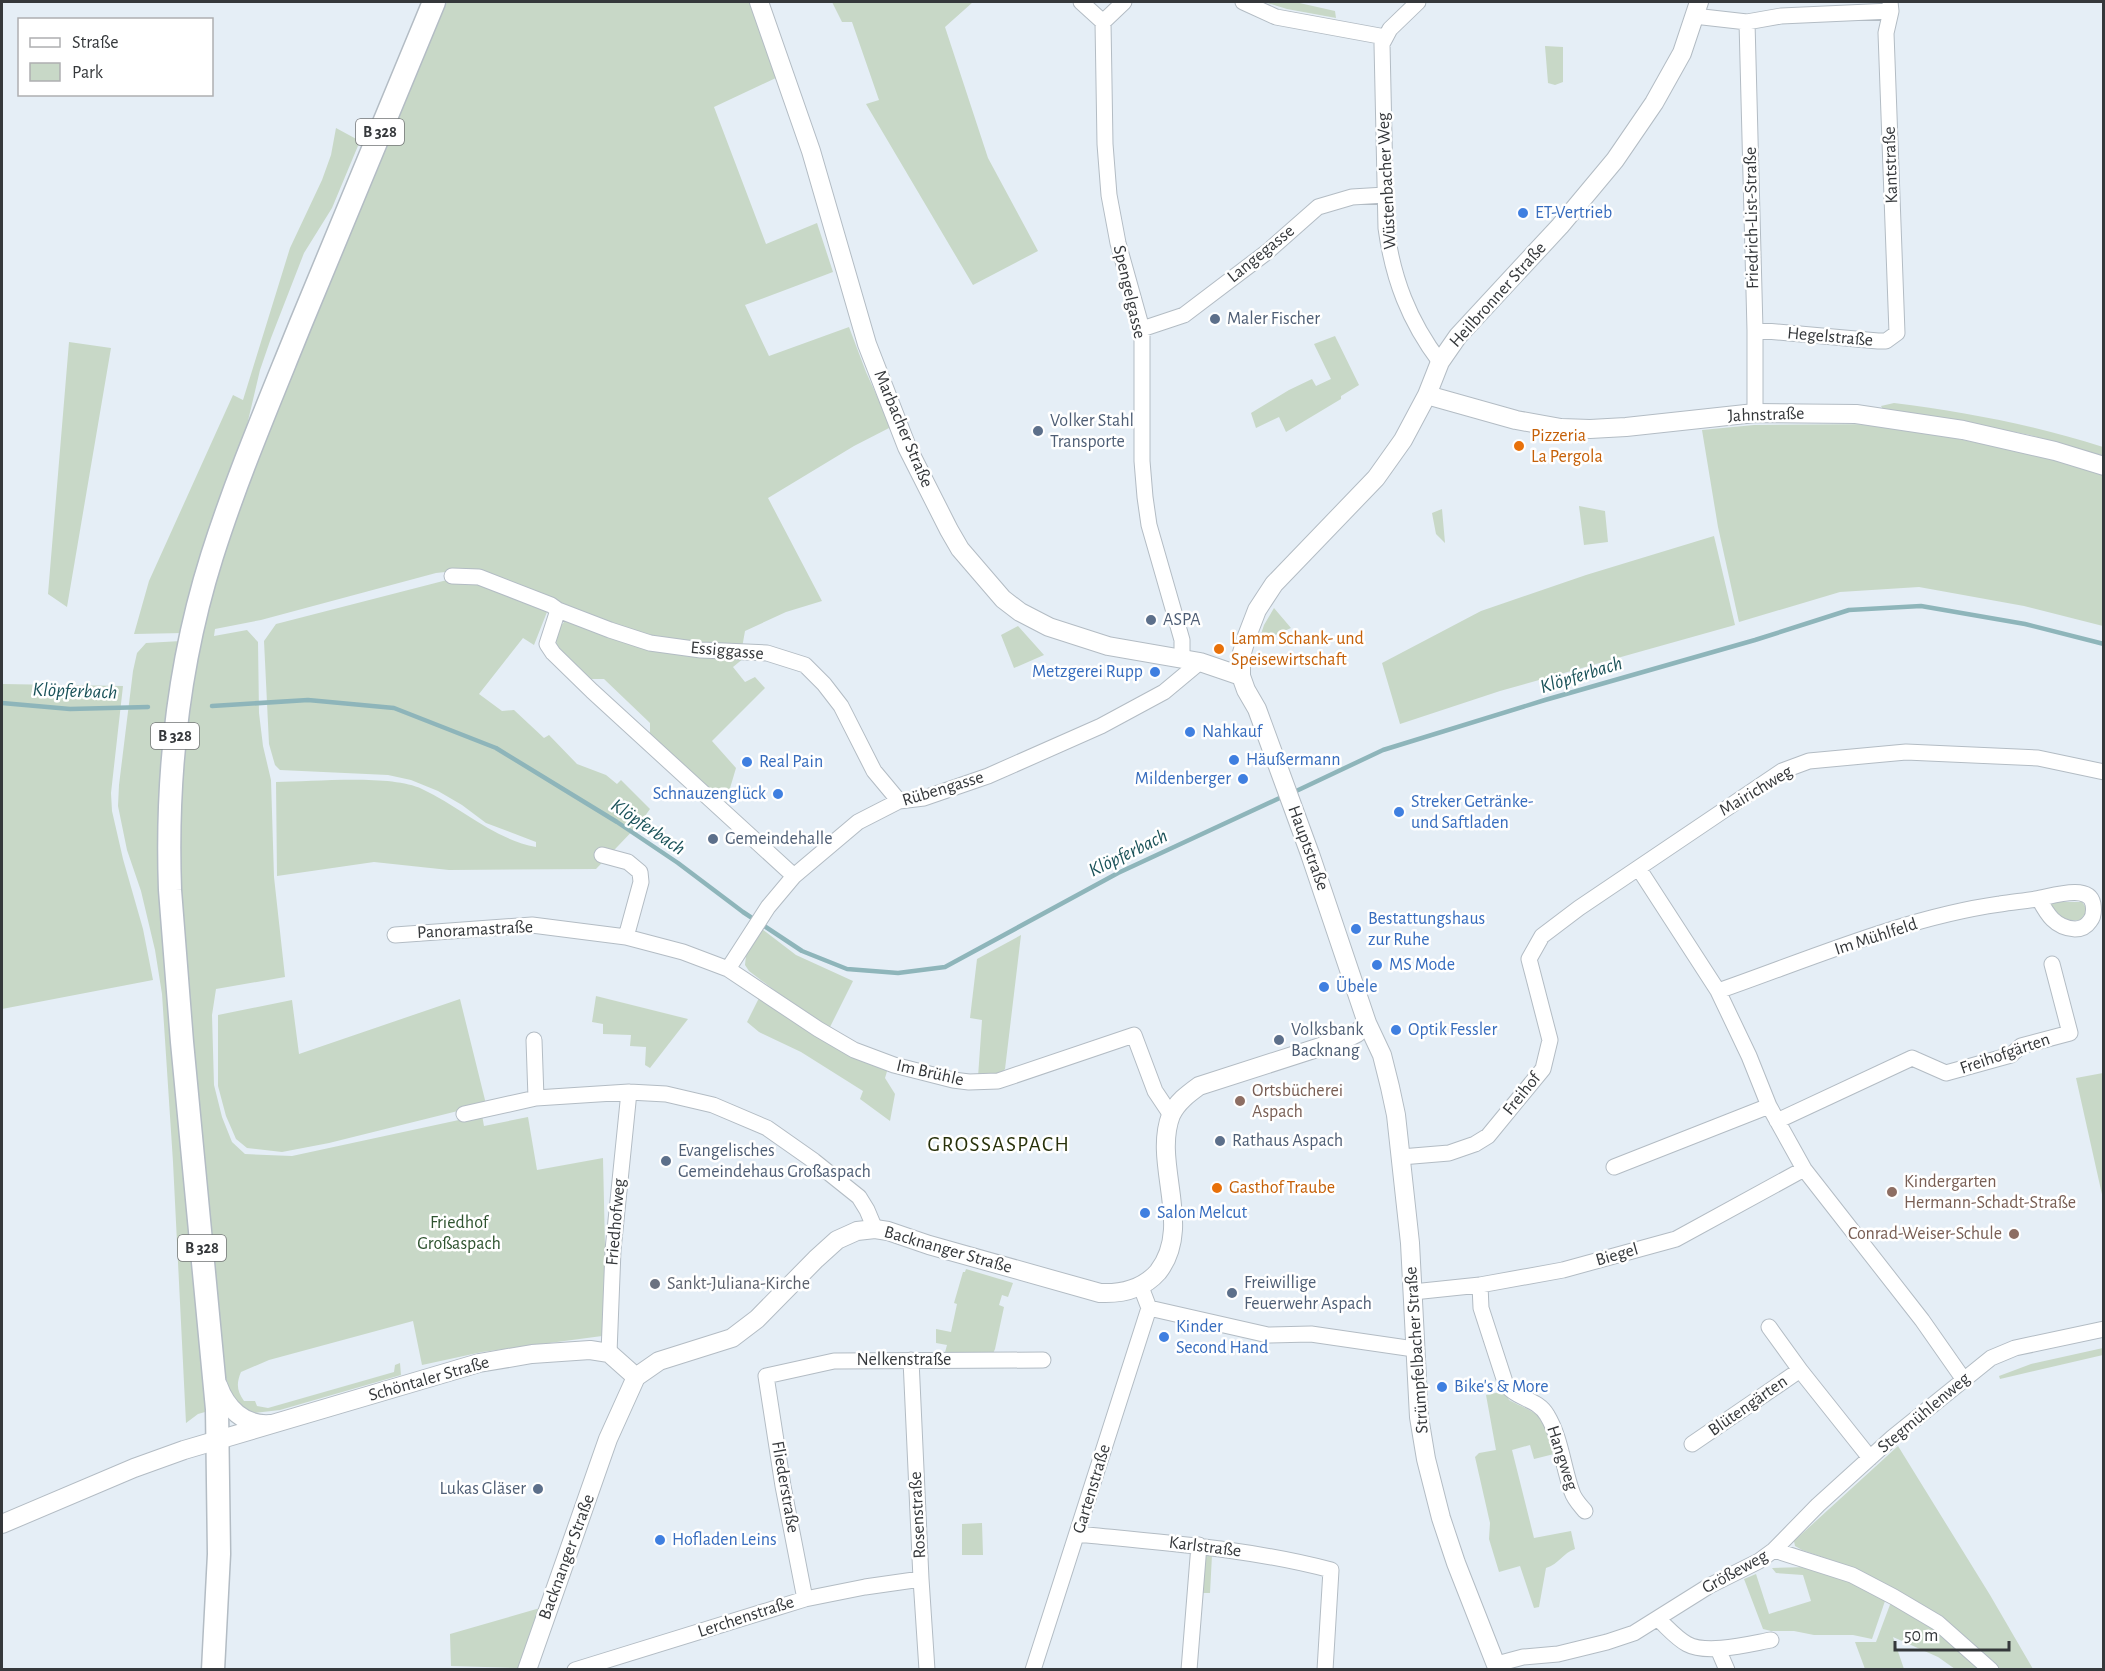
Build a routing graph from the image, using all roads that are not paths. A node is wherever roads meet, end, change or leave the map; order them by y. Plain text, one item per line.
1 (434, 2) edge
2 (759, 2) edge
3 (1081, 2) edge
4 (1124, 2) edge
5 (1243, 2) edge
6 (1418, 2) edge
7 (1891, 6) edge
8 (1697, 9) edge
9 (1103, 22) junction
10 (1748, 22) junction
11 (1385, 37) junction
12 (1385, 195) junction
13 (1898, 328) joint
14 (1142, 329) junction
15 (1755, 330) junction
16 (1440, 362) junction
17 (1427, 395) junction
18 (1755, 413) junction
19 (2103, 466) edge
20 (452, 576) dead end
21 (558, 610) junction
22 (1191, 660) junction
23 (1241, 676) junction
24 (2103, 771) edge
25 (899, 801) junction
26 (602, 855) dead end
27 (1639, 868) junction
28 (794, 876) junction
29 (2039, 899) dead end
30 (395, 935) dead end
31 (626, 937) junction
32 (1529, 959) joint
33 (2052, 964) dead end
34 (728, 969) junction
35 (1718, 991) junction
36 (1367, 1023) junction
37 (534, 1040) dead end
38 (630, 1092) junction
39 (536, 1098) junction
40 (1769, 1106) junction
41 (464, 1114) dead end
42 (1172, 1115) junction
43 (1777, 1121) junction
44 (1401, 1157) junction
45 (1614, 1167) dead end
46 (1804, 1168) junction
47 (875, 1229) junction
48 (1480, 1285) junction
49 (1140, 1287) junction
50 (1413, 1292) junction
51 (1149, 1308) junction
52 (1769, 1327) dead end
53 (2103, 1329) edge
54 (1414, 1349) junction
55 (609, 1353) junction
56 (911, 1360) junction
57 (1042, 1360) dead end
58 (213, 1369) junction
59 (1800, 1370) junction
60 (766, 1376) joint
61 (636, 1377) junction
62 (1964, 1380) junction
63 (275, 1423) junction
64 (217, 1441) junction
65 (1692, 1444) dead end
66 (1870, 1458) junction
67 (1585, 1511) dead end
68 (2, 1524) edge
69 (1077, 1534) junction
70 (1199, 1545) junction
71 (1774, 1550) junction
72 (921, 1579) junction
73 (805, 1599) junction
74 (1658, 1619) junction
75 (1771, 1640) dead end
76 (1718, 1649) junction
77 (1498, 1667) edge
78 (213, 1670) edge
79 (526, 1670) edge
80 (575, 1670) edge
81 (927, 1670) edge
82 (1033, 1670) edge
83 (1189, 1670) edge
84 (1325, 1670) edge
85 (1727, 1670) edge
86 (1990, 1670) edge

1 - 58 main road, B 328
2 - 22 street, Marbacher Straße
3 - 9 street
4 - 9 street
5 - 11 street
6 - 11 street
7 - 10 street
7 - 13 street, Kantstraße
8 - 10 street
8 - 16 street, Heilbronner Straße
9 - 14 street, Spengelgasse
10 - 15 street, Friedrich-List-Straße
11 - 12 street, Wüstenbacher Weg
12 - 14 street, Langegasse
12 - 16 street, Wüstenbacher Weg
13 - 15 street, Hegelstraße
14 - 22 street, Spengelgasse
15 - 18 street, Friedrich-List-Straße
16 - 17 street, Heilbronner Straße
17 - 18 street, Jahnstraße
17 - 23 street, Heilbronner Straße
18 - 19 street, Jahnstraße
20 - 21 street, Essiggasse
21 - 25 street, Essiggasse
21 - 28 street
22 - 23 street, Marbacher Straße
22 - 25 street, Rübengasse
23 - 36 street, Hauptstraße
24 - 27 street, Mairichweg
25 - 28 street, Rübengasse
26 - 31 street
27 - 32 street, Mairichweg
27 - 35 street
28 - 34 street, Rübengasse
29 - 35 street, Im Mühlfeld
30 - 31 street, Panoramastraße
31 - 34 street, Panoramastraße
32 - 44 street, Freihof
33 - 43 street, Freihofgärten
34 - 42 street, Im Brühle
35 - 40 street
36 - 42 street
36 - 44 street, Strümpfelbacher Straße
37 - 39 street
38 - 39 street
38 - 47 street
38 - 55 street, Friedhofweg
39 - 41 street
40 - 43 street
40 - 45 street
42 - 49 street
43 - 46 street
44 - 50 street, Strümpfelbacher Straße
46 - 48 street, Biegel
46 - 62 street
47 - 49 street, Backnanger Straße
47 - 61 street, Backnanger Straße
48 - 50 street, Biegel
48 - 67 street, Hangweg
49 - 51 street
50 - 54 street, Strümpfelbacher Straße
51 - 54 street
51 - 69 street, Gartenstraße
52 - 59 street
53 - 62 street, Stegmühlenweg
54 - 77 street, Strümpfelbacher Straße
55 - 61 street
55 - 63 street, Schöntaler Straße
56 - 57 street, Nelkenstraße
56 - 60 street, Nelkenstraße
56 - 72 street, Rosenstraße
58 - 63 street
58 - 64 main road, B 328
59 - 65 street, Blütengärten
59 - 66 street, Blütengärten
60 - 73 street, Fliederstraße
61 - 79 street, Backnanger Straße
62 - 66 street, Stegmühlenweg
63 - 64 street, Schöntaler Straße
64 - 68 street, Schöntaler Straße
64 - 78 main road, B 328
66 - 71 street, Stegmühlenweg
69 - 70 street, Karlstraße
69 - 82 street, Gartenstraße
70 - 83 street
70 - 84 street, Karlstraße
71 - 74 street, Größeweg
71 - 86 street, Größeweg
72 - 73 street, Lerchenstraße
72 - 81 street, Rosenstraße
73 - 80 street, Lerchenstraße
74 - 76 street
74 - 77 street, Größeweg
75 - 76 street
76 - 85 street

